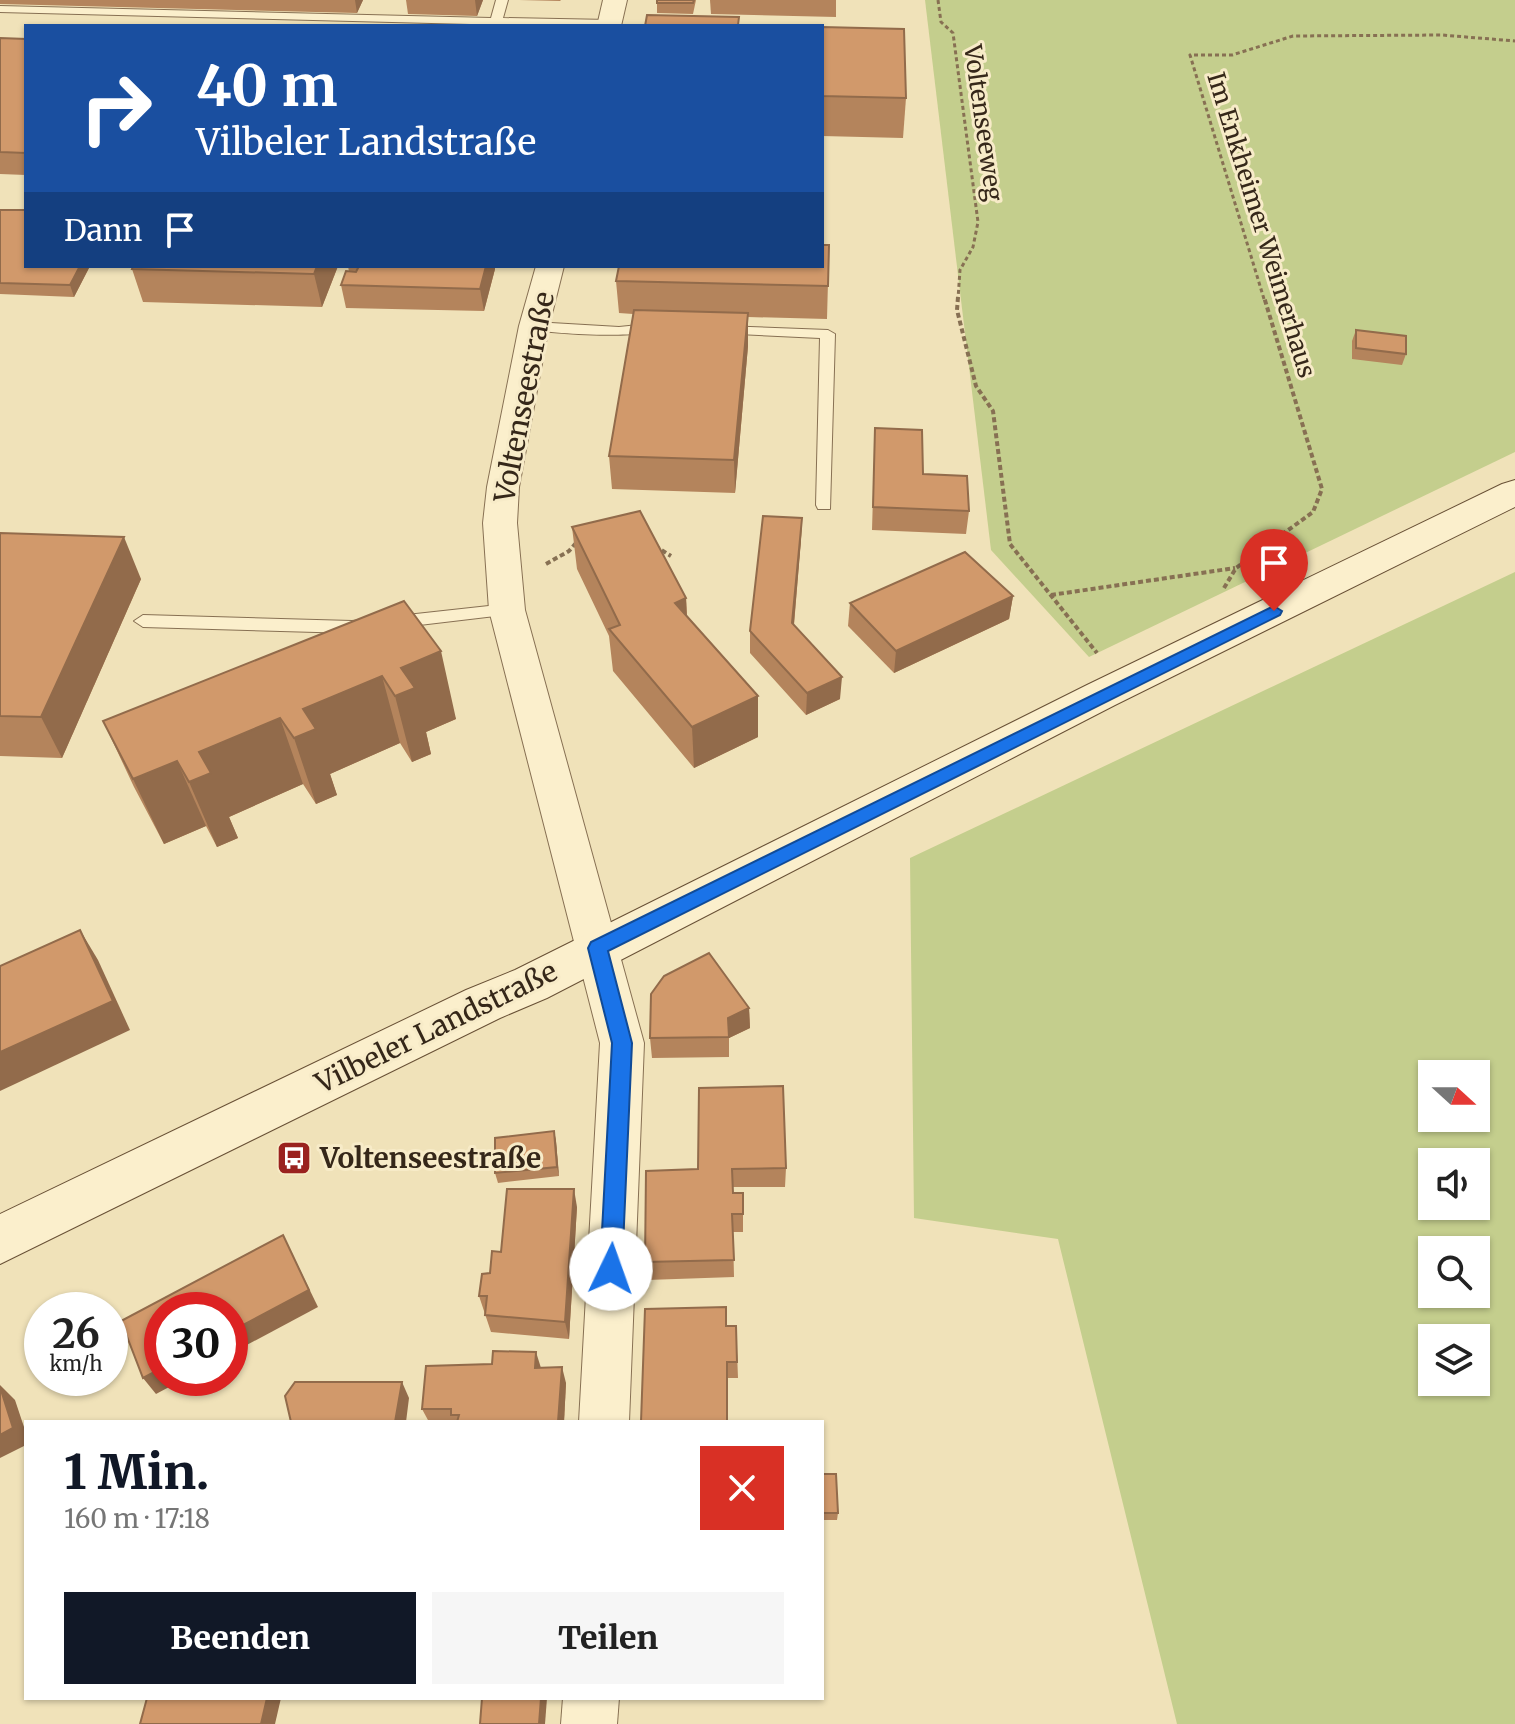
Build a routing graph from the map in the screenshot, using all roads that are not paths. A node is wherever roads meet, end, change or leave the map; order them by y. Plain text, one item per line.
1 (502, 0) edge
2 (615, 0) edge
3 (0, 9) edge
4 (496, 21) junction
5 (582, 24) edge
6 (610, 24) edge
7 (549, 268) edge
8 (534, 326) junction
9 (677, 328) edge
10 (708, 329) edge
11 (1515, 492) edge
12 (824, 505) dead end
13 (505, 592) junction
14 (143, 621) dead end
15 (598, 948) junction
16 (0, 1240) edge
17 (604, 1420) edge
18 (591, 1700) edge
19 (589, 1724) edge

1 - 4 lane
2 - 6 street
3 - 4 lane
4 - 5 lane
7 - 8 street, Voltenseestraße
8 - 9 lane
8 - 13 street, Voltenseestraße
10 - 12 lane
11 - 15 main road, Vilbeler Landstraße
13 - 14 lane
13 - 15 street, Voltenseestraße
15 - 16 main road, Vilbeler Landstraße
15 - 17 street, Voltenseestraße
18 - 19 street

